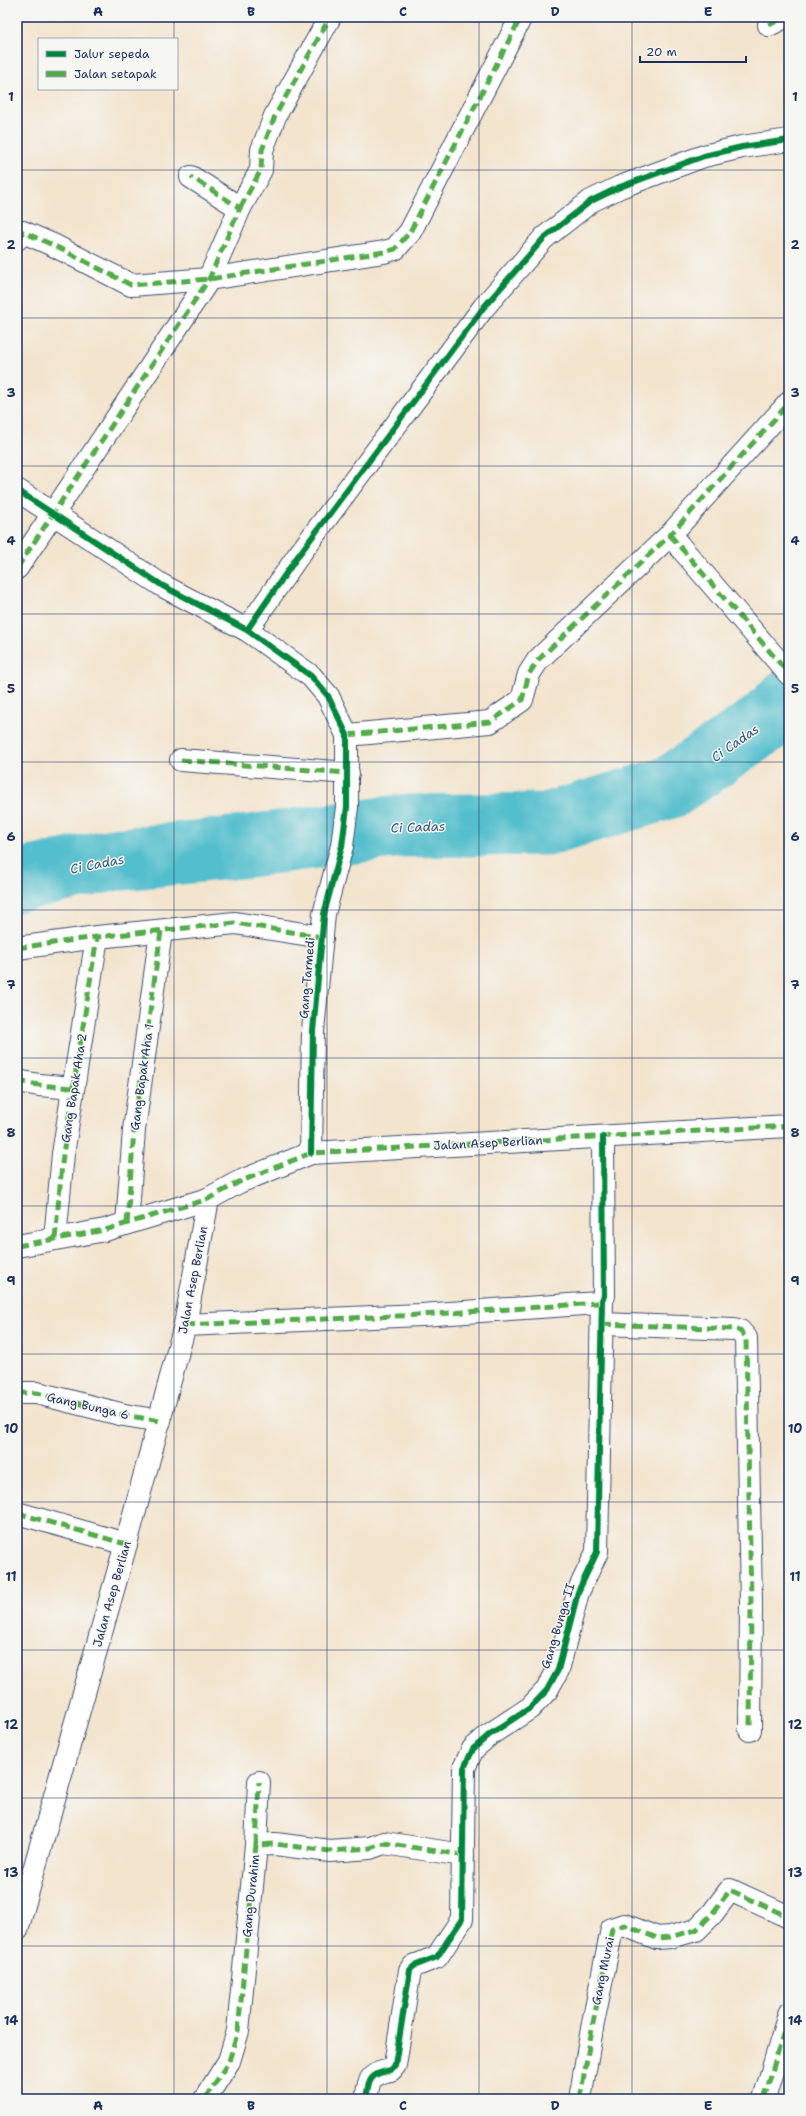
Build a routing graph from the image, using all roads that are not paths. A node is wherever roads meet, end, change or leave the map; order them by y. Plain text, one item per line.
1 (330, 17) edge
2 (522, 17) edge
3 (789, 140) edge
4 (191, 177) dead end
5 (240, 208) junction
6 (17, 239) edge
7 (208, 279) junction
8 (789, 404) edge
9 (17, 490) edge
10 (53, 514) junction
11 (670, 535) junction
12 (17, 568) edge
13 (246, 630) junction
14 (789, 674) edge
15 (347, 735) junction
16 (181, 760) dead end
17 (348, 773) junction
18 (161, 931) junction
19 (97, 937) junction
20 (322, 937) junction
21 (17, 948) edge
22 (17, 1081) edge
23 (73, 1088) junction
24 (789, 1126) edge
25 (603, 1137) junction
26 (311, 1153) junction
27 (208, 1199) junction
28 (127, 1224) junction
29 (55, 1239) junction
30 (17, 1246) edge
31 (602, 1300) junction
32 (602, 1324) junction
33 (185, 1325) junction
34 (17, 1393) edge
35 (160, 1421) junction
36 (17, 1513) edge
37 (126, 1544) junction
38 (750, 1730) dead end
39 (259, 1782) dead end
40 (256, 1845) junction
41 (463, 1854) junction
42 (789, 1917) edge
43 (17, 1930) edge
44 (789, 2014) edge
45 (205, 2099) edge
46 (366, 2099) edge
47 (580, 2099) edge
48 (764, 2099) edge

1 - 5 street
2 - 7 street
3 - 13 street
4 - 5 street
5 - 7 street
6 - 7 street
7 - 10 street
8 - 11 street
9 - 10 street
10 - 12 street
10 - 13 street
11 - 14 street
11 - 15 street
13 - 15 street
15 - 17 street, Gang Tarmedi
16 - 17 street
17 - 20 street, Gang Tarmedi
18 - 19 street
18 - 20 street
18 - 28 street, Gang Bapak Aha 1
19 - 21 street
19 - 23 street, Gang Bapak Aha 2
20 - 26 street, Gang Tarmedi
22 - 23 street
23 - 29 street, Gang Bapak Aha 2
24 - 25 street, Jalan Asep Berlian
25 - 26 street, Jalan Asep Berlian
25 - 31 street, Gang Bunga II
26 - 27 street, Jalan Asep Berlian
27 - 28 street
27 - 33 street, Jalan Asep Berlian
28 - 29 street
29 - 30 street
31 - 32 street, Gang Bunga II
31 - 33 street
32 - 38 street
32 - 41 street, Gang Bunga II
33 - 35 street, Jalan Asep Berlian
34 - 35 street, Gang Bunga 6
35 - 37 street, Jalan Asep Berlian
36 - 37 street
37 - 43 street, Jalan Asep Berlian
39 - 40 street
40 - 41 street, Gang Durahim
40 - 45 street, Gang Durahim
41 - 46 street, Gang Bunga II
42 - 47 street, Gang Murai
44 - 48 street

